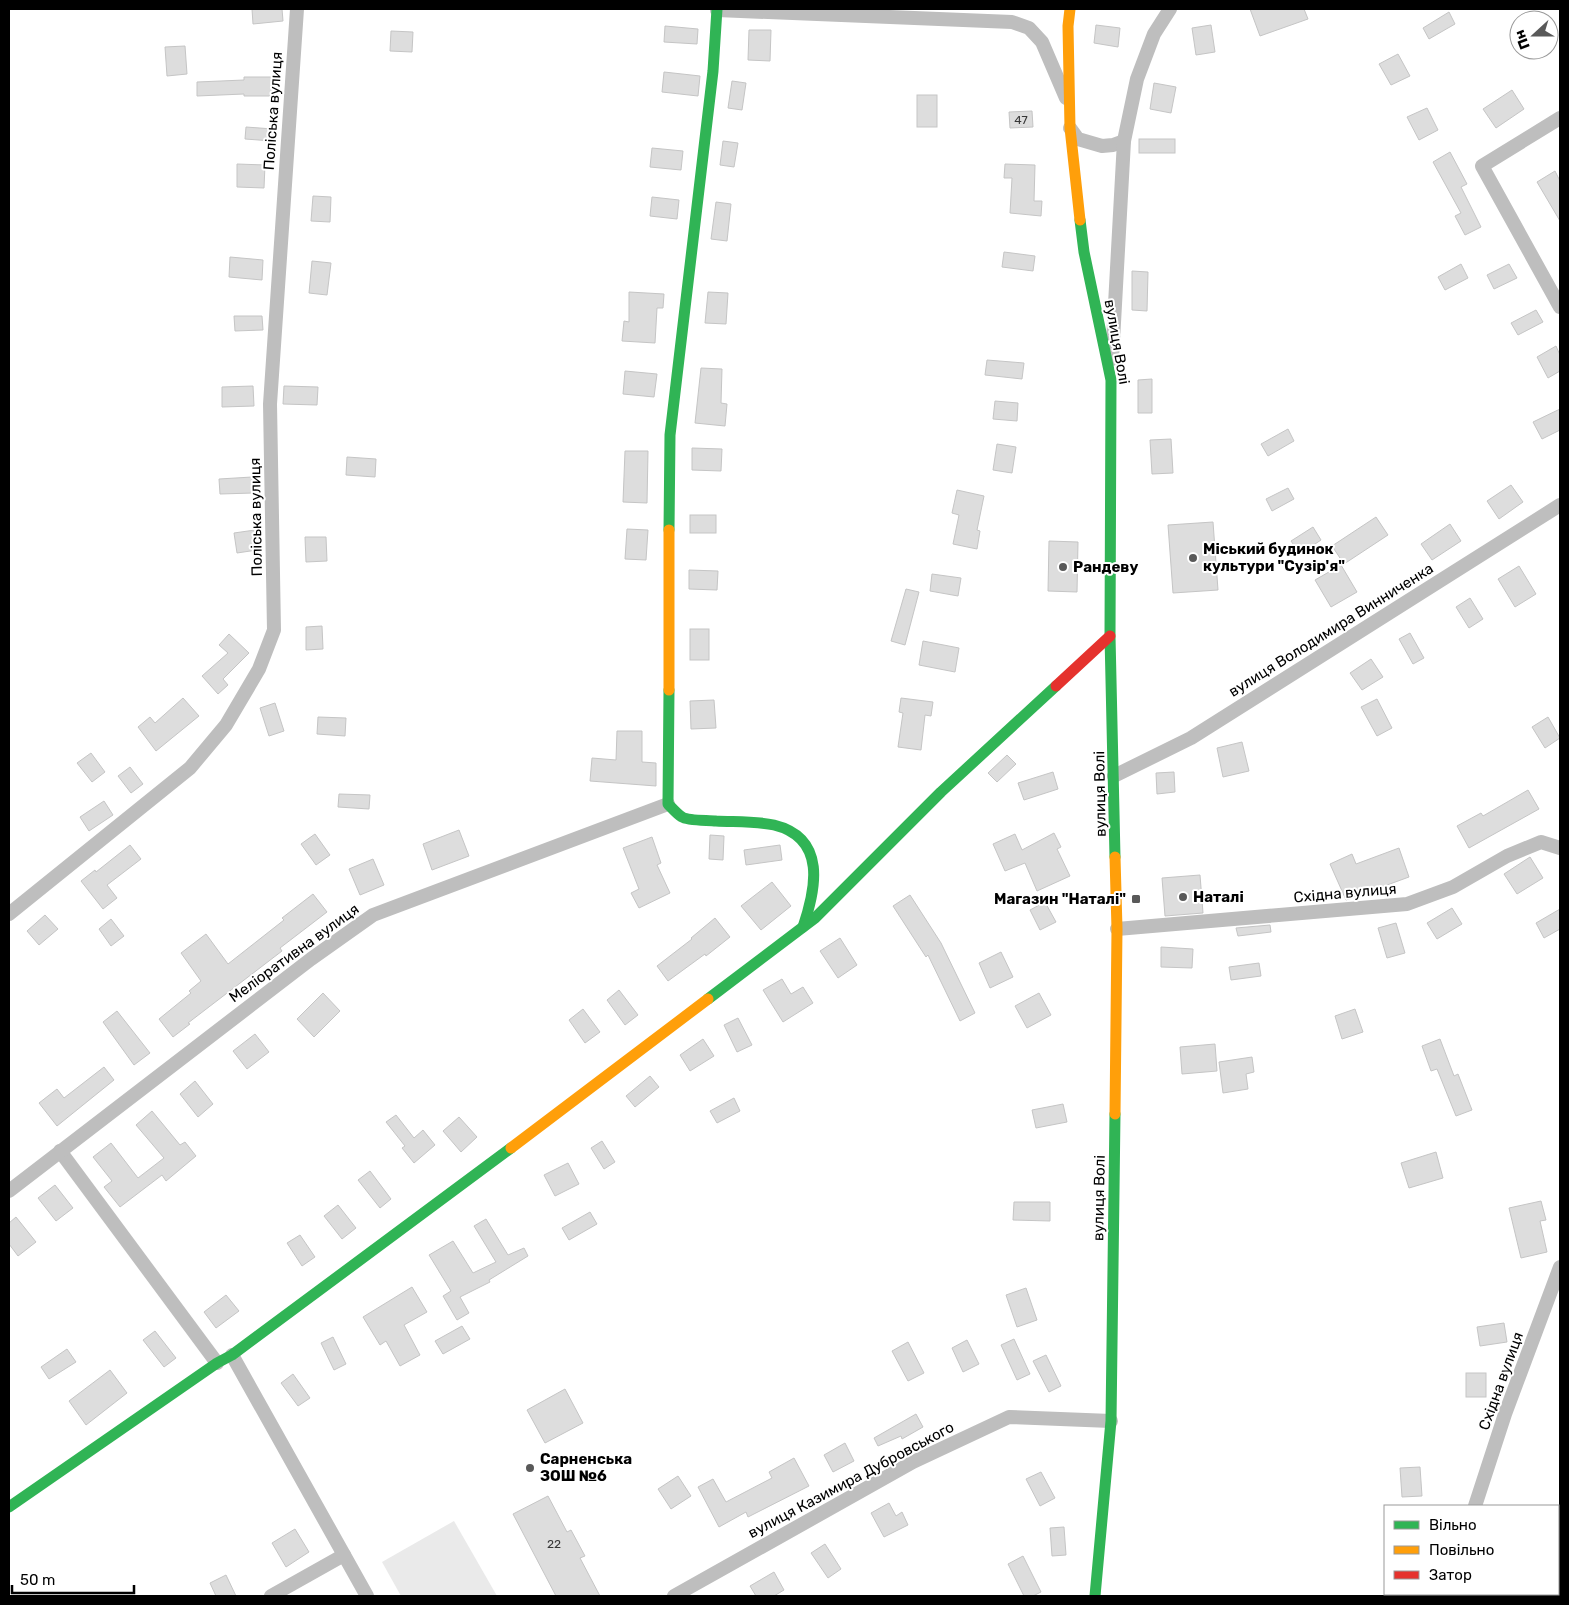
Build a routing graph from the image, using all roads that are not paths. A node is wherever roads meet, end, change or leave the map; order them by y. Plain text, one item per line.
1 (297, 9) edge
2 (1070, 9) edge
3 (1170, 9) edge
4 (717, 10) edge
5 (1070, 108) junction
6 (1560, 118) edge
7 (1070, 128) junction
8 (1124, 140) junction
9 (1560, 307) edge
10 (1111, 380) junction
11 (1560, 505) edge
12 (1110, 636) junction
13 (1114, 776) junction
14 (668, 804) junction
15 (1560, 848) edge
16 (9, 914) edge
17 (803, 927) junction
18 (1117, 929) junction
19 (60, 1151) junction
20 (9, 1191) edge
21 (1560, 1267) edge
22 (232, 1355) junction
23 (217, 1363) junction
24 (1111, 1421) junction
25 (1475, 1505) edge
26 (9, 1507) edge
27 (344, 1555) junction
28 (1097, 1581) junction
29 (270, 1596) edge
30 (367, 1596) edge
31 (674, 1596) edge
32 (1095, 1596) edge
33 (1103, 1596) edge

1 - 16 street, Поліська вулиця
2 - 5 street, вулиця Волі
3 - 8 street
4 - 5 street
4 - 14 street
5 - 7 street, вулиця Волі
6 - 9 street
7 - 8 street
7 - 10 street, вулиця Волі
8 - 10 street
10 - 12 street, вулиця Волі
11 - 13 street, вулиця Володимира Винниченка
12 - 13 street, вулиця Волі
12 - 17 street
13 - 18 street, вулиця Волі
14 - 17 street
14 - 19 street, Меліоративна вулиця
15 - 18 street, Східна вулиця
17 - 22 street
18 - 24 street, вулиця Волі
19 - 20 street, Меліоративна вулиця
19 - 23 street
21 - 25 street, Східна вулиця
22 - 23 street
22 - 27 street
23 - 26 street
24 - 28 street, вулиця Волі
24 - 31 street, вулиця Казимира Дубровського
27 - 29 street
27 - 30 street
28 - 32 street, вулиця Волі
28 - 33 street

